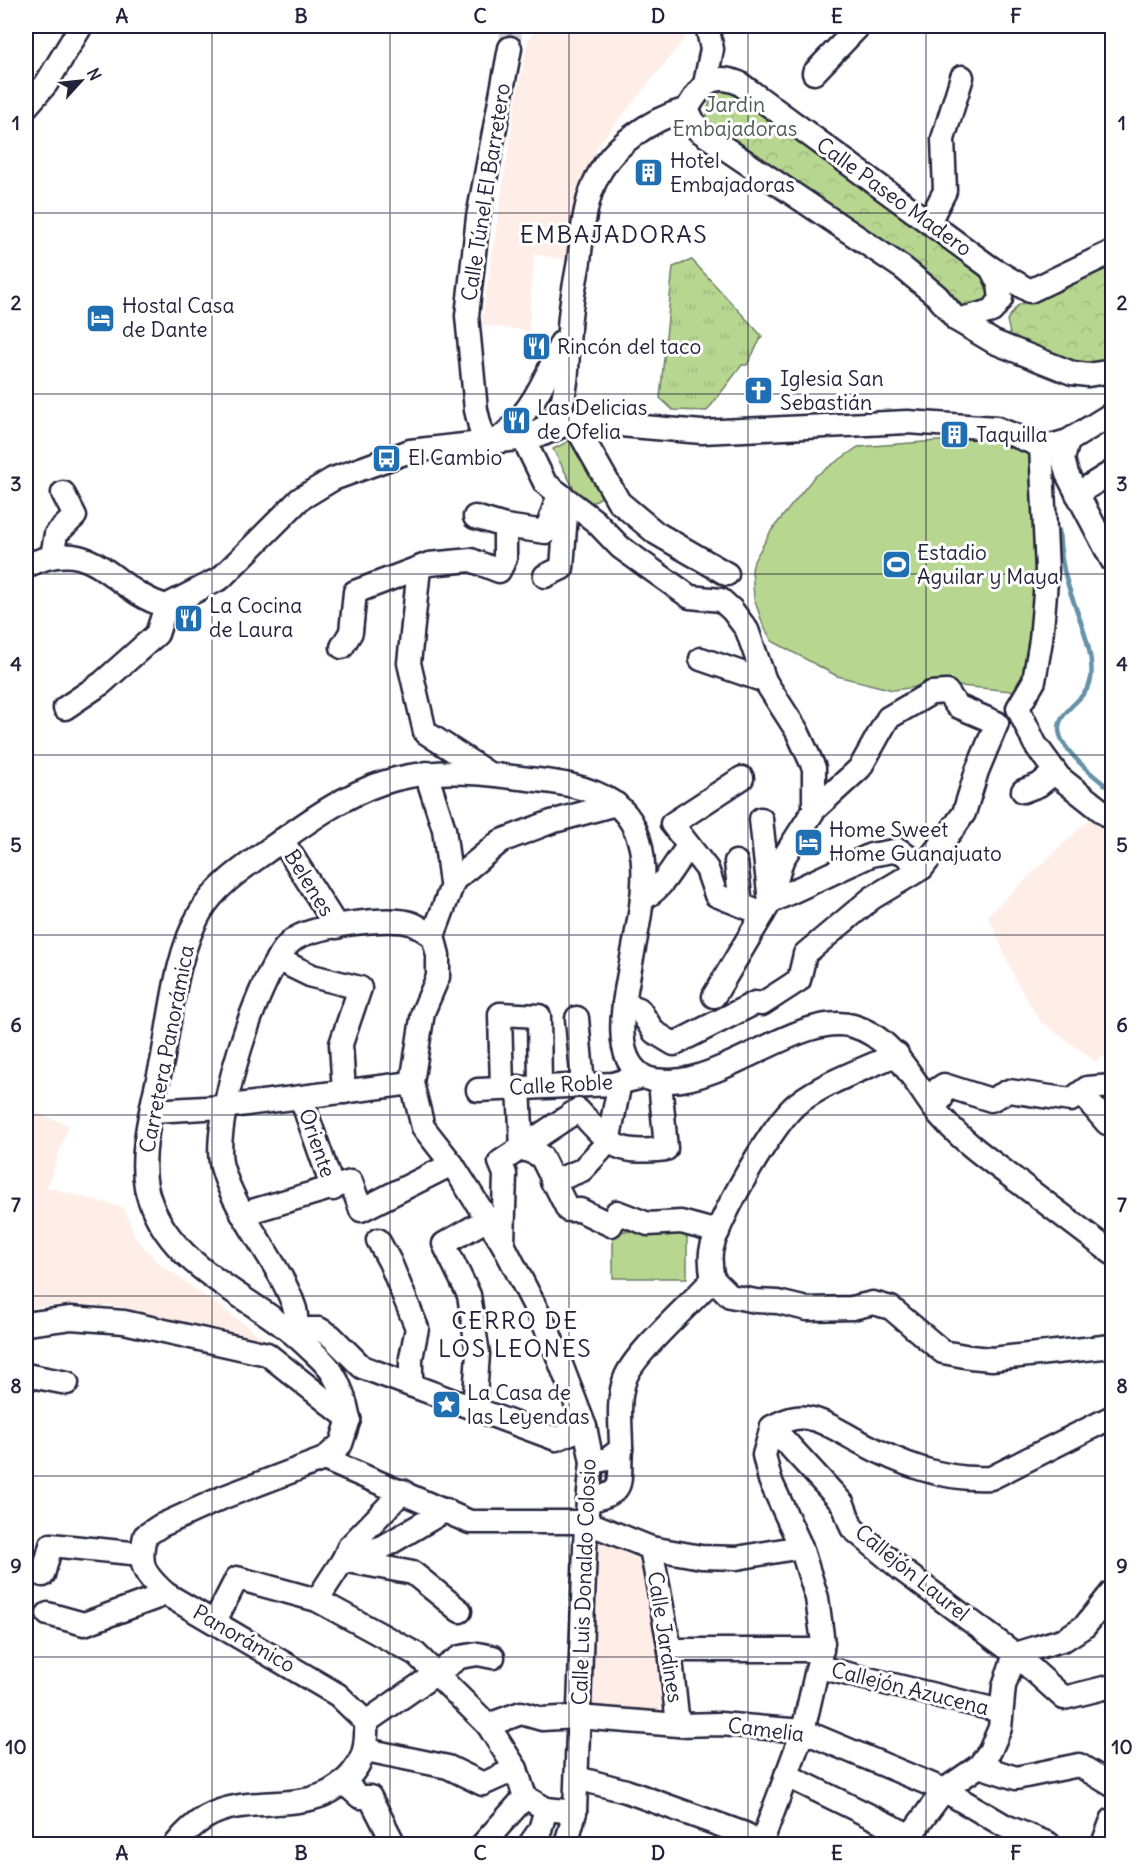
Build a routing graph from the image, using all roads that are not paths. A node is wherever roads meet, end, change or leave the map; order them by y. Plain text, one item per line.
1 (81, 26) edge
2 (707, 26) edge
3 (859, 26) edge
4 (510, 48) tunnel mouth
5 (814, 73) dead end
6 (962, 78) dead end
7 (705, 84) junction
8 (26, 107) edge
9 (687, 109) junction
10 (929, 222) junction
11 (1113, 252) edge
12 (991, 268) junction
13 (1030, 291) junction
14 (957, 320) junction
15 (569, 325) junction
16 (993, 342) junction
17 (1113, 370) edge
18 (1113, 414) edge
19 (573, 422) junction
20 (523, 438) junction
21 (1068, 441) junction
22 (490, 442) junction
23 (1041, 446) junction
24 (1113, 472) edge
25 (63, 493) dead end
26 (1077, 494) junction
27 (563, 497) junction
28 (475, 517) dead end
29 (505, 526) junction
30 (52, 556) junction
31 (1113, 560) edge
32 (26, 566) edge
33 (418, 568) junction
34 (727, 574) dead end
35 (545, 576) dead end
36 (166, 606) junction
37 (342, 647) dead end
38 (701, 658) dead end
39 (765, 681) junction
40 (65, 708) dead end
41 (426, 772) junction
42 (1055, 772) junction
43 (489, 774) junction
44 (742, 778) dead end
45 (1023, 791) dead end
46 (616, 804) junction
47 (814, 810) junction
48 (761, 819) dead end
49 (1113, 819) edge
50 (282, 840) junction
51 (689, 846) junction
52 (736, 862) dead end
53 (922, 868) junction
54 (452, 883) junction
55 (642, 899) junction
56 (741, 905) junction
57 (767, 908) junction
58 (336, 927) junction
59 (433, 936) junction
60 (278, 959) junction
61 (714, 996) dead end
62 (624, 1004) junction
63 (577, 1018) dead end
64 (897, 1054) junction
65 (652, 1079) junction
66 (621, 1082) junction
67 (412, 1083) junction
68 (583, 1085) junction
69 (1113, 1086) edge
70 (520, 1087) junction
71 (478, 1090) dead end
72 (344, 1092) junction
73 (1081, 1093) junction
74 (301, 1098) junction
75 (933, 1106) junction
76 (223, 1107) junction
77 (152, 1111) junction
78 (1107, 1123) dead end
79 (608, 1142) junction
80 (522, 1148) junction
81 (452, 1164) junction
82 (552, 1182) junction
83 (333, 1189) junction
84 (242, 1214) junction
85 (486, 1220) junction
86 (718, 1232) junction
87 (378, 1240) dead end
88 (503, 1244) junction
89 (1113, 1253) edge
90 (714, 1279) junction
91 (26, 1324) edge
92 (297, 1336) junction
93 (1113, 1346) edge
94 (350, 1353) junction
95 (331, 1370) junction
96 (26, 1375) edge
97 (67, 1383) dead end
98 (411, 1385) junction
99 (474, 1410) junction
100 (1113, 1417) edge
101 (350, 1419) junction
102 (585, 1427) junction
103 (772, 1427) junction
104 (621, 1449) junction
105 (324, 1459) junction
106 (592, 1462) junction
107 (403, 1491) junction
108 (446, 1510) junction
109 (587, 1511) junction
110 (801, 1547) junction
111 (651, 1548) junction
112 (141, 1554) junction
113 (343, 1560) junction
114 (43, 1575) dead end
115 (1113, 1592) edge
116 (166, 1594) junction
117 (318, 1599) junction
118 (460, 1611) dead end
119 (48, 1614) dead end
120 (215, 1621) junction
121 (670, 1650) junction
122 (1015, 1654) junction
123 (493, 1657) dead end
124 (821, 1659) junction
125 (438, 1674) junction
126 (1113, 1686) edge
127 (1001, 1711) junction
128 (578, 1717) junction
129 (366, 1722) junction
130 (488, 1725) junction
131 (678, 1725) junction
132 (803, 1731) junction
133 (366, 1750) junction
134 (979, 1766) junction
135 (516, 1769) junction
136 (786, 1775) junction
137 (577, 1778) junction
138 (343, 1782) junction
139 (1113, 1785) edge
140 (944, 1790) junction
141 (525, 1797) junction
142 (546, 1809) junction
143 (575, 1812) junction
144 (1113, 1820) edge
145 (1001, 1835) edge
146 (907, 1840) edge
147 (176, 1845) edge
148 (394, 1845) edge
149 (483, 1845) edge
150 (530, 1845) edge
151 (566, 1845) edge
152 (742, 1845) edge
153 (761, 1845) edge
154 (1049, 1845) edge
155 (1103, 1845) edge

1 - 8 street
2 - 7 street
3 - 5 street
4 - 22 street, Calle Túnel El Barretero
6 - 10 street
7 - 9 street
7 - 10 street, Calle Paseo Madero
9 - 14 street
9 - 15 street
10 - 12 street, Calle Paseo Madero
11 - 13 street
12 - 13 street, Calle Paseo Madero
12 - 14 street, Calle Paseo Madero
13 - 16 street
14 - 16 street
15 - 19 street
15 - 20 street
15 - 22 street
16 - 17 street
18 - 21 street
19 - 20 street
19 - 23 street
19 - 34 street
20 - 22 street
20 - 27 street
21 - 23 street
21 - 26 street
22 - 36 street
23 - 42 street
24 - 26 street
25 - 30 street
26 - 31 street
27 - 29 street
27 - 35 street
27 - 39 street
28 - 29 street
29 - 33 street
30 - 32 street
30 - 36 street
33 - 37 street
33 - 43 street
36 - 40 street
38 - 39 street
39 - 47 street
41 - 43 street, Carretera Panorámica
41 - 50 street, Carretera Panorámica
41 - 54 street
42 - 45 street
42 - 49 street
43 - 46 street, Carretera Panorámica
44 - 51 street
46 - 54 street
46 - 55 street, Carretera Panorámica
47 - 53 street
47 - 57 street
48 - 57 street
50 - 58 street, Belenes
50 - 77 street, Carretera Panorámica
51 - 55 street
51 - 56 street
52 - 56 street
53 - 57 street
53 - 62 street
54 - 59 street
55 - 62 street, Carretera Panorámica
56 - 57 street
57 - 61 street
58 - 59 street
58 - 60 street
59 - 67 street, Calle Luis Donaldo Colosio
60 - 72 street
60 - 76 street
62 - 65 street, Carretera Panorámica
63 - 68 street
64 - 65 street
64 - 75 street
64 - 86 street
65 - 66 street, Calle Roble
65 - 79 street
66 - 68 street, Calle Roble
66 - 79 street
67 - 72 street
67 - 81 street, Calle Luis Donaldo Colosio
68 - 70 street, Calle Roble
69 - 73 street
70 - 70 street
70 - 71 street, Calle Roble
70 - 80 street
72 - 74 street
73 - 75 street
73 - 78 street
74 - 76 street
74 - 83 street, Oriente
75 - 89 street
76 - 77 street
76 - 84 street
77 - 92 street, Carretera Panorámica
79 - 80 street
79 - 82 street
80 - 82 street
80 - 88 street
81 - 83 street
81 - 85 street, Calle Luis Donaldo Colosio
82 - 86 street
83 - 84 street
84 - 92 street
85 - 88 street, Calle Luis Donaldo Colosio
85 - 99 street
86 - 90 street
87 - 98 street
88 - 102 street, Calle Luis Donaldo Colosio
90 - 93 street
90 - 104 street
91 - 101 street
92 - 94 street
92 - 95 street, Carretera Panorámica
94 - 95 street
94 - 98 street
95 - 101 street, Carretera Panorámica
96 - 97 street
98 - 99 street
99 - 102 street
100 - 103 street
101 - 105 street
102 - 106 street, Calle Luis Donaldo Colosio
103 - 110 street
103 - 122 street, Callejón Laurel
104 - 106 street
104 - 109 street
105 - 107 street
105 - 112 street
106 - 109 street, Calle Luis Donaldo Colosio
107 - 108 street
107 - 113 street
108 - 109 street
108 - 113 street
109 - 111 street
109 - 128 street, Calle Luis Donaldo Colosio
110 - 111 street
110 - 124 street
111 - 121 street, Calle Jardines
112 - 114 street
112 - 116 street, Panorámico
113 - 117 street
113 - 118 street
115 - 122 street
116 - 119 street
116 - 120 street, Panorámico
117 - 120 street
117 - 125 street
120 - 129 street, Panorámico
121 - 124 street, Callejón Azucena
121 - 131 street, Calle Jardines
122 - 126 street, Callejón Laurel
122 - 127 street
123 - 125 street
124 - 127 street, Callejón Azucena
124 - 132 street
125 - 129 street
125 - 130 street
127 - 134 street
128 - 130 street, Camelia
128 - 131 street, Camelia
128 - 137 street, Calle Luis Donaldo Colosio
129 - 133 street
130 - 135 street
131 - 132 street, Camelia
132 - 136 street
132 - 140 street, Camelia
133 - 135 street
133 - 138 street
134 - 139 street
134 - 140 street
135 - 141 street
136 - 146 street
136 - 153 street
137 - 143 street, Calle Luis Donaldo Colosio
137 - 152 street
138 - 147 street
138 - 148 street
140 - 145 street, Camelia
140 - 146 street
141 - 142 street
141 - 149 street
142 - 143 street
142 - 150 street
143 - 151 street, Calle Luis Donaldo Colosio
144 - 155 street
145 - 154 street, Camelia

